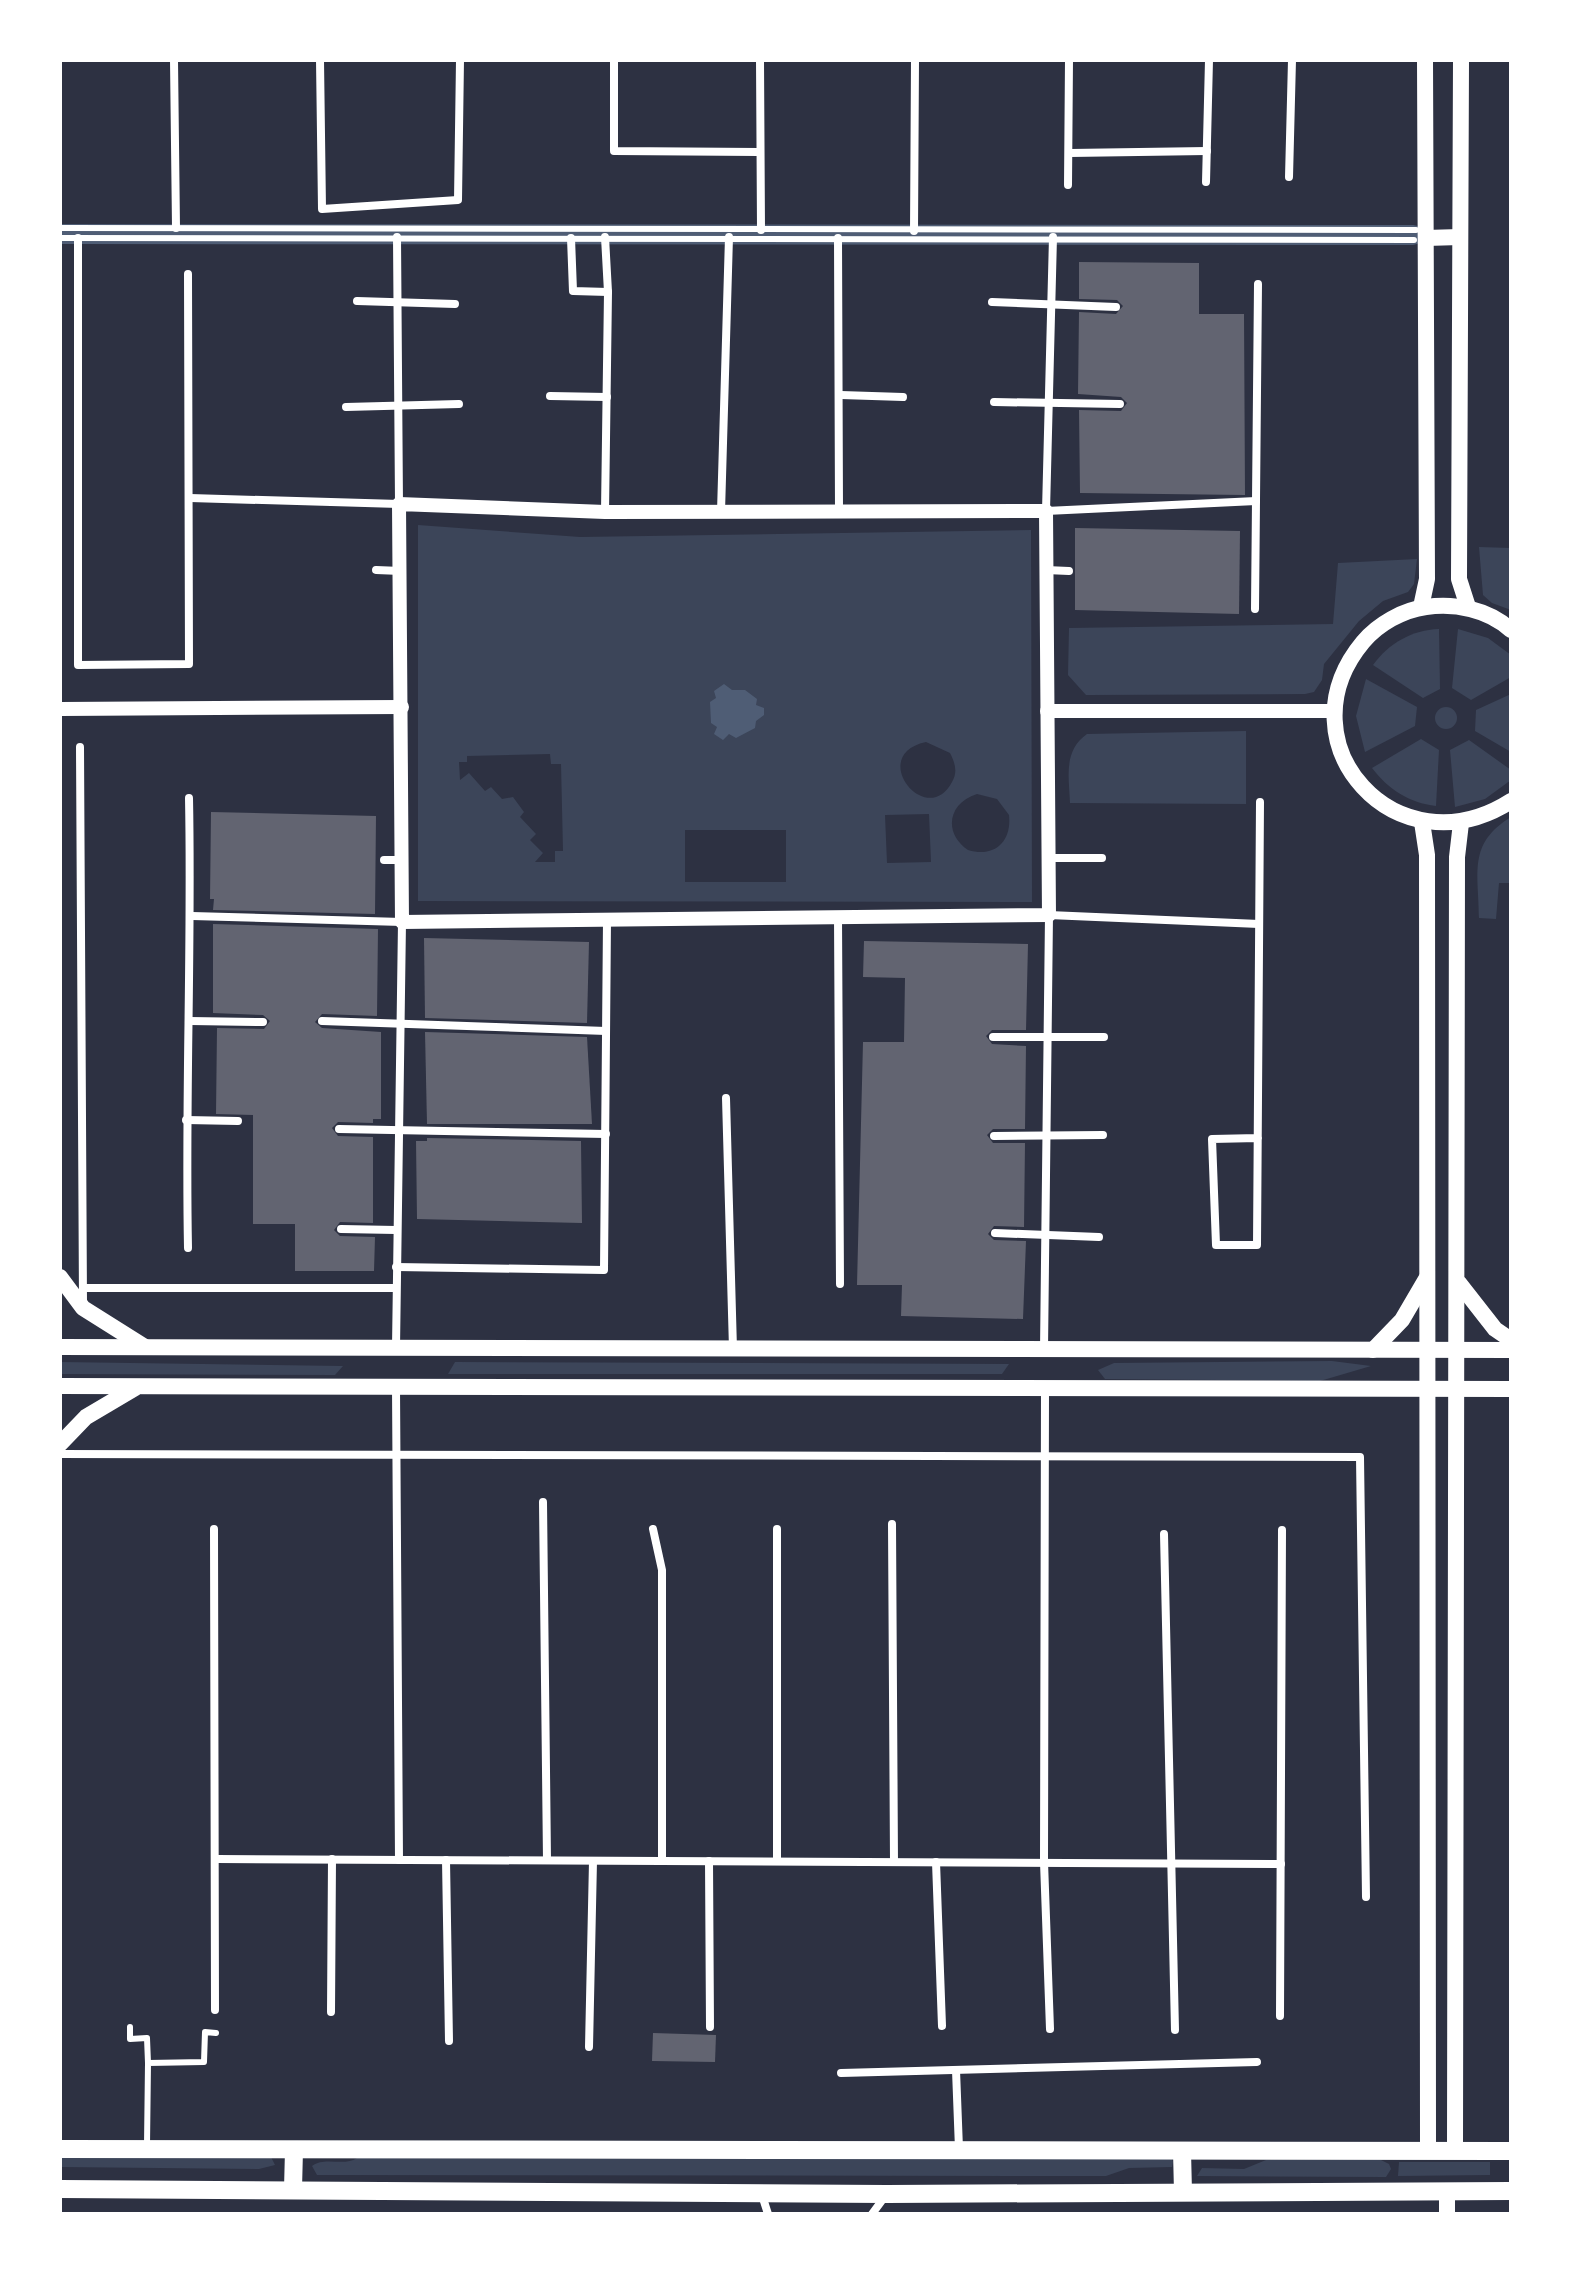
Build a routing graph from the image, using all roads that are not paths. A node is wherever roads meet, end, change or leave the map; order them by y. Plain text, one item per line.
1 (174, 60) edge
2 (320, 60) edge
3 (460, 60) edge
4 (614, 60) edge
5 (760, 60) edge
6 (915, 60) edge
7 (1069, 60) edge
8 (1209, 60) edge
9 (1292, 60) edge
10 (1425, 60) edge
11 (1461, 60) edge
12 (1207, 151) junction
13 (759, 152) junction
14 (1070, 153) junction
15 (1289, 177) dead end
16 (1206, 182) dead end
17 (1068, 185) dead end
18 (60, 228) edge
19 (176, 228) junction
20 (761, 230) junction
21 (914, 231) junction
22 (1419, 236) junction
23 (397, 237) junction
24 (605, 237) junction
25 (729, 237) junction
26 (1053, 237) junction
27 (1460, 237) junction
28 (60, 238) edge
29 (78, 238) junction
30 (571, 238) junction
31 (838, 238) junction
32 (188, 274) dead end
33 (1258, 284) dead end
34 (608, 292) junction
35 (357, 301) dead end
36 (992, 302) dead end
37 (399, 303) junction
38 (455, 304) dead end
39 (1052, 304) junction
40 (1116, 307) dead end
41 (841, 395) junction
42 (550, 396) dead end
43 (607, 397) junction
44 (903, 397) dead end
45 (994, 402) dead end
46 (1049, 403) junction
47 (459, 404) dead end
48 (1120, 404) dead end
49 (400, 406) junction
50 (346, 407) dead end
51 (190, 498) junction
52 (1256, 501) junction
53 (399, 504) junction
54 (839, 511) junction
55 (1046, 511) junction
56 (605, 512) junction
57 (721, 512) junction
58 (376, 570) dead end
59 (1046, 570) junction
60 (401, 571) junction
61 (1069, 571) dead end
62 (1421, 607) junction
63 (1468, 607) junction
64 (1255, 609) dead end
65 (1511, 630) edge
66 (402, 707) junction
67 (60, 709) edge
68 (1047, 711) junction
69 (1335, 711) junction
70 (80, 747) dead end
71 (189, 798) dead end
72 (1511, 801) edge
73 (1260, 802) dead end
74 (1422, 822) junction
75 (1461, 823) junction
76 (1048, 858) junction
77 (1102, 858) dead end
78 (384, 860) dead end
79 (402, 860) junction
80 (1049, 915) junction
81 (192, 916) junction
82 (838, 917) junction
83 (607, 920) junction
84 (402, 922) junction
85 (1259, 924) junction
86 (190, 1021) junction
87 (322, 1021) dead end
88 (263, 1022) dead end
89 (398, 1023) junction
90 (606, 1031) junction
91 (993, 1037) dead end
92 (1045, 1037) junction
93 (1104, 1037) dead end
94 (726, 1098) dead end
95 (186, 1120) junction
96 (238, 1121) dead end
97 (339, 1129) dead end
98 (398, 1130) junction
99 (606, 1134) junction
100 (1103, 1135) dead end
101 (994, 1136) dead end
102 (1045, 1136) junction
103 (1258, 1138) junction
104 (341, 1229) dead end
105 (396, 1230) junction
106 (995, 1233) dead end
107 (1045, 1234) junction
108 (1099, 1237) dead end
109 (188, 1248) dead end
110 (396, 1267) junction
111 (1428, 1274) junction
112 (60, 1277) edge
113 (1458, 1282) junction
114 (840, 1284) dead end
115 (83, 1288) junction
116 (396, 1288) junction
117 (83, 1308) junction
118 (1511, 1340) edge
119 (60, 1347) edge
120 (146, 1348) junction
121 (396, 1348) junction
122 (733, 1349) junction
123 (1044, 1350) junction
124 (1373, 1350) junction
125 (1428, 1350) junction
126 (1458, 1350) junction
127 (1511, 1350) edge
128 (60, 1386) edge
129 (139, 1386) junction
130 (396, 1386) junction
131 (1045, 1387) junction
132 (1511, 1389) edge
133 (1428, 1390) junction
134 (1458, 1390) junction
135 (60, 1444) edge
136 (60, 1454) edge
137 (397, 1454) junction
138 (1045, 1457) junction
139 (543, 1502) dead end
140 (892, 1524) dead end
141 (214, 1529) dead end
142 (653, 1529) dead end
143 (777, 1529) dead end
144 (1282, 1530) dead end
145 (1164, 1534) dead end
146 (217, 1859) junction
147 (332, 1859) junction
148 (399, 1860) junction
149 (446, 1860) junction
150 (547, 1860) junction
151 (593, 1861) junction
152 (662, 1861) junction
153 (709, 1861) junction
154 (777, 1861) junction
155 (894, 1862) junction
156 (936, 1862) junction
157 (1044, 1862) junction
158 (1170, 1863) junction
159 (1281, 1864) junction
160 (1366, 1897) dead end
161 (215, 2010) dead end
162 (331, 2012) dead end
163 (1280, 2016) dead end
164 (942, 2026) dead end
165 (130, 2027) dead end
166 (710, 2027) dead end
167 (1050, 2029) dead end
168 (1175, 2030) dead end
169 (216, 2033) dead end
170 (449, 2041) dead end
171 (589, 2047) dead end
172 (1257, 2062) dead end
173 (148, 2063) junction
174 (956, 2070) junction
175 (841, 2073) dead end
176 (1428, 2117) junction
177 (1456, 2117) junction
178 (60, 2149) edge
179 (146, 2149) junction
180 (294, 2150) junction
181 (1428, 2150) junction
182 (1455, 2150) junction
183 (959, 2151) junction
184 (1182, 2151) junction
185 (1511, 2151) edge
186 (60, 2189) edge
187 (293, 2189) junction
188 (760, 2191) junction
189 (1447, 2191) junction
190 (1511, 2191) edge
191 (1183, 2192) junction
192 (887, 2194) junction
193 (768, 2214) edge
194 (872, 2214) edge
195 (1447, 2214) edge

1 - 19 street
2 - 3 street
4 - 13 street
5 - 13 street
6 - 21 street
7 - 14 street
8 - 12 street
9 - 15 street
10 - 22 main road
11 - 27 main road
12 - 14 street
12 - 16 street
13 - 20 street
14 - 17 street
18 - 19 lane
19 - 20 lane
20 - 21 lane
21 - 22 lane
22 - 26 lane
22 - 27 main road
22 - 62 main road
23 - 29 lane
23 - 30 lane
23 - 37 street
24 - 25 lane
24 - 30 lane
24 - 34 street
25 - 31 lane
25 - 57 street
26 - 31 lane
26 - 39 street
27 - 63 main road
28 - 29 lane
29 - 51 street
30 - 34 street
31 - 41 street
32 - 51 street
33 - 52 street
34 - 43 street
35 - 37 street
36 - 39 street
37 - 38 street
37 - 49 street
39 - 40 street
39 - 46 street
41 - 44 street
41 - 54 street
42 - 43 street
43 - 56 street
45 - 46 street
46 - 48 street
46 - 55 street
47 - 49 street
49 - 50 street
49 - 53 street
51 - 53 street
52 - 55 street
52 - 64 street
53 - 56 street
53 - 60 street
54 - 55 street
54 - 57 street
55 - 59 street
56 - 57 street
58 - 60 street
59 - 61 street
59 - 68 street
60 - 66 street
62 - 63 main road
62 - 69 main road
63 - 65 main road
66 - 67 street
66 - 79 street
68 - 69 street
68 - 76 street
69 - 74 main road
70 - 115 street
71 - 81 street
72 - 75 main road
73 - 85 street
74 - 75 main road
74 - 111 main road
75 - 113 main road
76 - 77 street
76 - 80 street
78 - 79 street
79 - 84 street
80 - 82 street
80 - 85 street
80 - 92 street
81 - 84 street
81 - 86 street
82 - 83 street
82 - 114 street
83 - 84 street
83 - 90 street
84 - 89 street
85 - 103 street
86 - 88 street
86 - 95 street
87 - 89 street
89 - 90 street
89 - 98 street
90 - 99 street
91 - 92 street
92 - 93 street
92 - 102 street
94 - 122 street
95 - 96 street
95 - 109 street
97 - 98 street
98 - 99 street
98 - 105 street
99 - 110 street
100 - 102 street
101 - 102 street
102 - 107 street
103 - 103 street
104 - 105 street
105 - 110 street
106 - 107 street
107 - 108 street
107 - 123 street
110 - 116 street
111 - 124 main road
111 - 125 main road
112 - 117 main road
113 - 118 main road
113 - 126 main road
115 - 116 street
115 - 117 street
116 - 121 street
117 - 120 main road
119 - 120 main road
120 - 121 main road
121 - 122 main road
122 - 123 main road
123 - 124 main road
124 - 125 main road
125 - 126 main road
125 - 133 main road
126 - 127 main road
126 - 134 main road
128 - 129 main road
129 - 130 main road
129 - 135 main road
130 - 131 main road
130 - 137 street
131 - 133 main road
131 - 138 street
132 - 134 main road
133 - 134 main road
133 - 176 main road
134 - 177 main road
136 - 137 street
137 - 138 street
137 - 148 street
138 - 157 street
138 - 160 street
139 - 150 street
140 - 155 street
141 - 146 street
142 - 152 street
143 - 154 street
144 - 159 street
145 - 158 street
146 - 147 street
146 - 161 street
147 - 148 street
147 - 162 street
148 - 149 street
149 - 150 street
149 - 170 street
150 - 151 street
151 - 152 street
151 - 171 street
152 - 153 street
153 - 154 street
153 - 166 street
154 - 155 street
155 - 156 street
156 - 157 street
156 - 164 street
157 - 158 street
157 - 167 street
158 - 159 street
158 - 168 street
159 - 163 street
165 - 173 lane
169 - 173 lane
172 - 174 street
173 - 179 lane
174 - 175 street
174 - 183 street
176 - 177 main road
176 - 181 main road
177 - 182 main road
178 - 179 main road
179 - 180 main road
180 - 183 main road
180 - 187 main road
181 - 182 main road
181 - 184 main road
182 - 185 main road
183 - 184 main road
184 - 191 main road
186 - 187 main road
187 - 188 main road
188 - 192 main road
188 - 193 street
189 - 190 main road
189 - 191 main road
189 - 195 main road
191 - 192 main road
192 - 194 street

